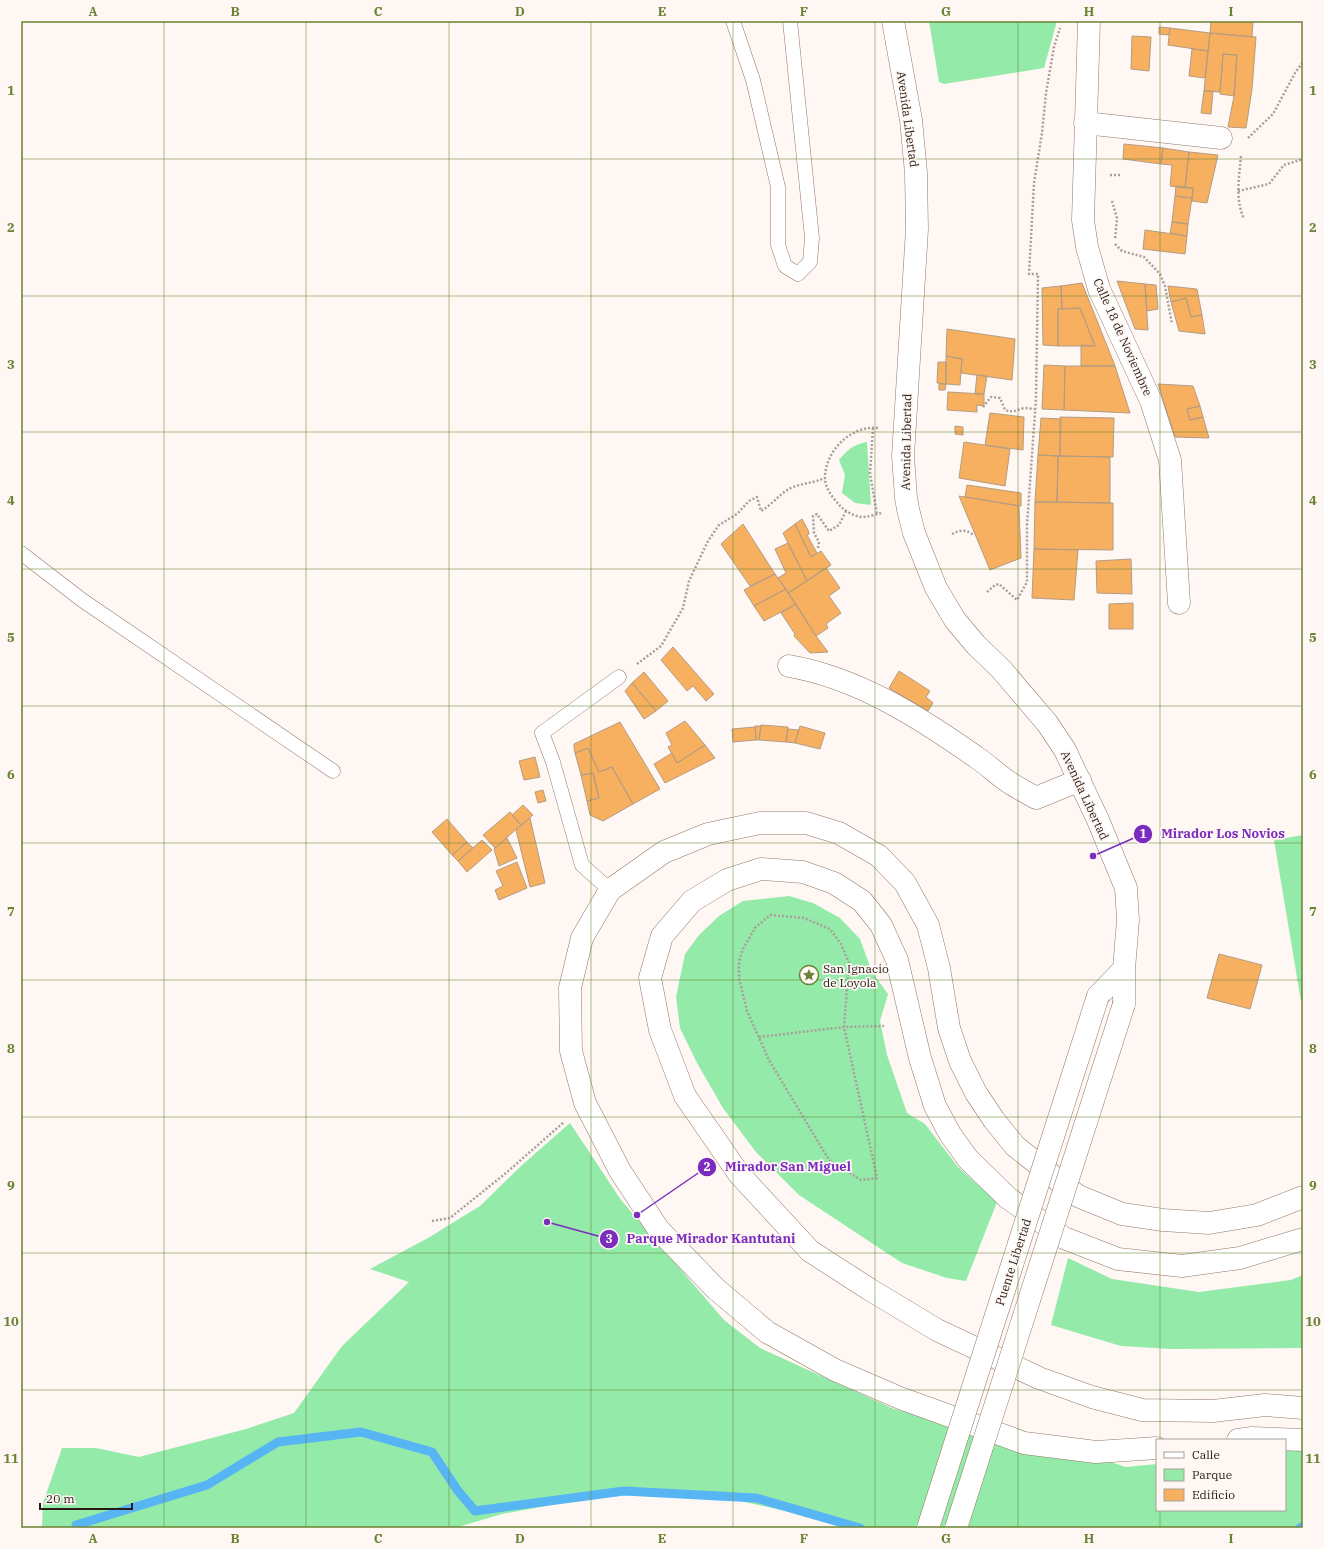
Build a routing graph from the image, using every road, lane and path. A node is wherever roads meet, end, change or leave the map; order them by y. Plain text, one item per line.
1 (733, 21) edge
2 (790, 21) edge
3 (893, 21) edge
4 (1062, 21) edge
5 (1090, 21) edge
6 (1303, 62) edge
7 (1085, 123) junction
8 (1221, 138) joint
9 (1243, 140) junction
10 (1303, 163) edge
11 (1238, 192) junction
12 (1244, 219) dead end
13 (1083, 220) junction
14 (1172, 324) dead end
15 (983, 407) dead end
16 (1035, 409) junction
17 (873, 428) junction
18 (904, 430) junction
19 (825, 478) junction
20 (908, 509) junction
21 (846, 511) junction
22 (877, 514) junction
23 (952, 534) dead end
24 (973, 535) dead end
25 (818, 548) dead end
26 (21, 553) edge
27 (987, 592) dead end
28 (1179, 603) dead end
29 (789, 666) dead end
30 (619, 677) joint
31 (333, 771) dead end
32 (1080, 780) junction
33 (610, 890) junction
34 (1124, 969) junction
35 (912, 1019) junction
36 (844, 1027) junction
37 (759, 1038) junction
38 (585, 1103) junction
39 (1303, 1197) edge
40 (432, 1222) dead end
41 (1303, 1239) edge
42 (1303, 1408) edge
43 (1245, 1439) edge
44 (1278, 1439) edge
45 (1286, 1439) edge
46 (1303, 1440) edge
47 (1156, 1448) edge
48 (928, 1528) edge
49 (956, 1528) edge

1 - 2 lane
3 - 18 main road, Avenida Libertad
4 - 16 path
5 - 7 main road, Calle 18 de Noviembre
6 - 9 path
7 - 8 main road
7 - 13 main road, Calle 18 de Noviembre
8 - 9 path
9 - 11 path
10 - 11 path
11 - 12 path
13 - 14 path
13 - 28 main road, Calle 18 de Noviembre
15 - 16 path
16 - 27 path
17 - 18 path
17 - 19 path
17 - 22 path
18 - 20 main road, Avenida Libertad
19 - 21 path
19 - 30 path
20 - 22 path
20 - 32 main road, Avenida Libertad
21 - 22 path
21 - 25 path
23 - 24 path
26 - 31 lane
29 - 32 main road
30 - 33 lane
32 - 34 main road, Avenida Libertad
33 - 38 main road
33 - 39 main road
34 - 48 main road, Puente Libertad, bridge
34 - 49 main road, Avenida Libertad, bridge
35 - 36 path
35 - 41 main road
35 - 42 main road
36 - 37 path
36 - 37 path
36 - 37 path
38 - 40 path
38 - 47 main road
43 - 44 main road
45 - 46 main road

